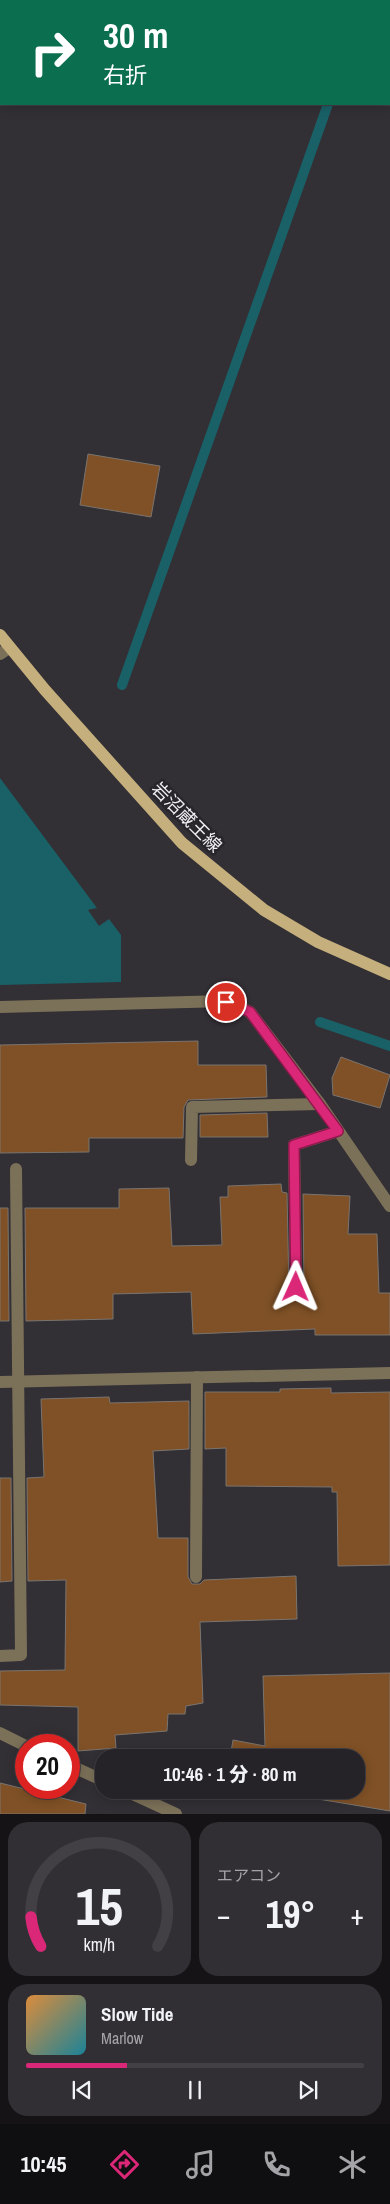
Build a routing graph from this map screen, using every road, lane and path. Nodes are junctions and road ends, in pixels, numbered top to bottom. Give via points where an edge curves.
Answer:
1 (0, 635) edge
2 (4, 651) edge
3 (390, 974) edge
4 (0, 1007) edge
5 (320, 1104) junction
6 (338, 1131) junction
7 (191, 1160) dead end
8 (16, 1169) dead end
9 (390, 1206) edge
10 (296, 1287) dead end
11 (390, 1373) edge
12 (197, 1377) junction
13 (0, 1382) edge
14 (17, 1382) junction
15 (196, 1577) dead end
16 (0, 1656) edge
17 (0, 1734) edge
18 (15, 1741) edge
19 (80, 1770) edge
20 (95, 1777) edge
21 (144, 1799) edge
22 (176, 1814) edge

1 - 2 main road, 岩沼蔵王線
2 - 3 main road, 岩沼蔵王線 via 182,843 264,910 318,942
4 - 5 street via 226,1002 250,1012
5 - 6 street
5 - 7 street via 192,1107
6 - 9 street
6 - 10 street via 294,1145
8 - 14 street
11 - 12 street
12 - 14 street
12 - 15 street
13 - 14 street
14 - 16 street via 21,1655
17 - 18 street
19 - 20 street
21 - 22 street

